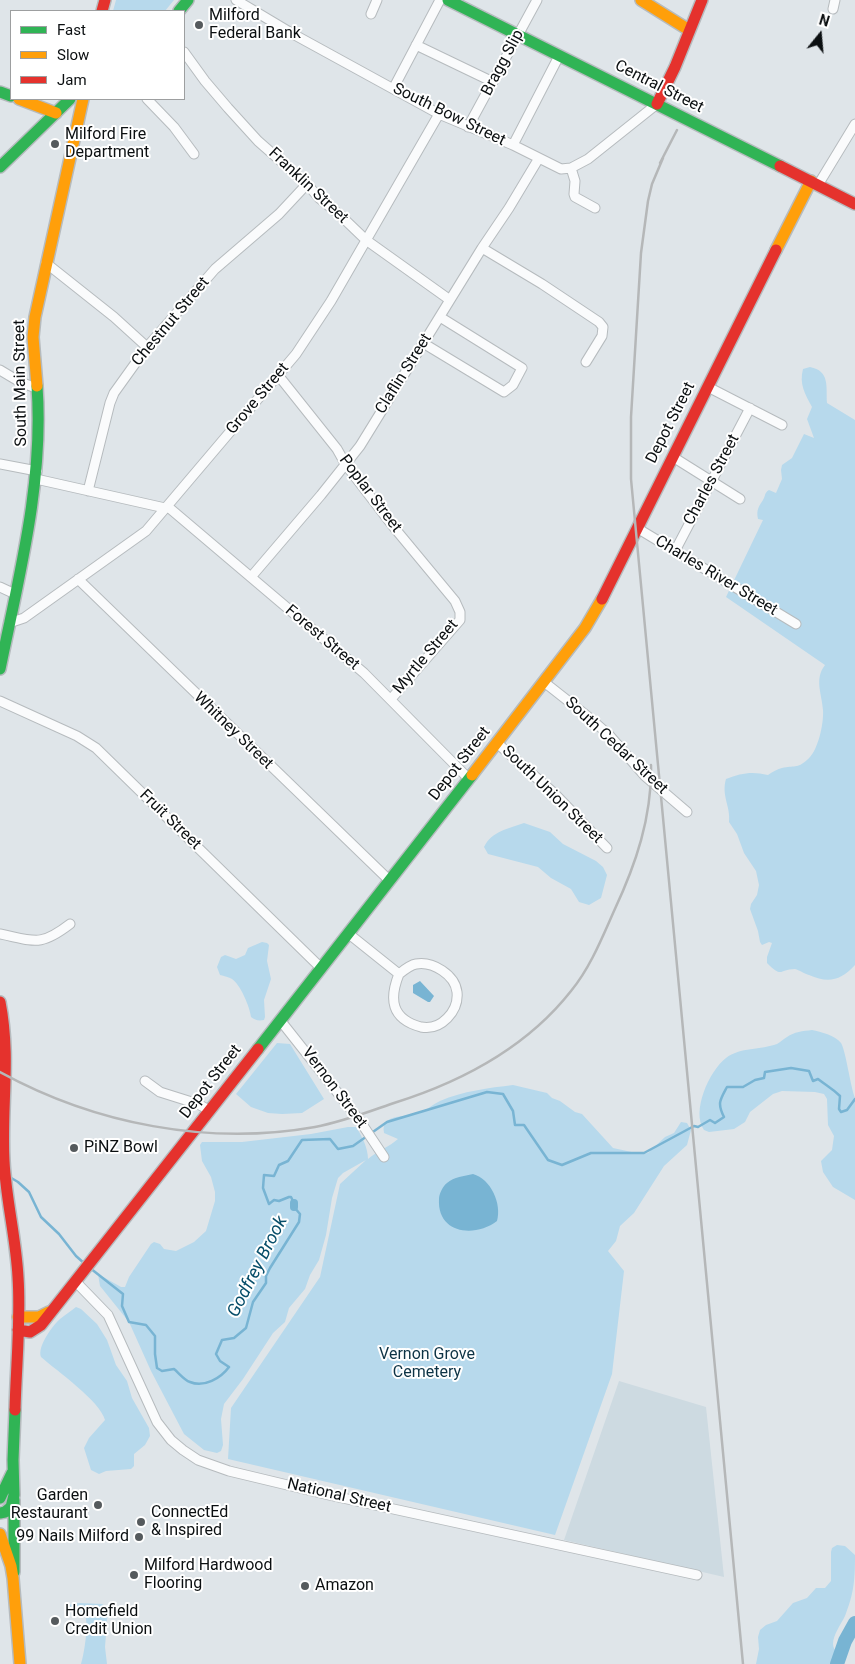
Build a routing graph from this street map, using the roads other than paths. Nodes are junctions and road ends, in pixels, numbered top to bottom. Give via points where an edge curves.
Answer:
1 (188, 0) edge
2 (236, 0) edge
3 (377, 0) edge
4 (440, 0) edge
5 (448, 0) edge
6 (537, 0) edge
7 (641, 0) edge
8 (702, 0) edge
9 (179, 10) edge
10 (371, 14) dead end
11 (689, 30) junction
12 (518, 35) junction
13 (416, 46) junction
14 (185, 53) edge
15 (559, 56) junction
16 (493, 82) junction
17 (393, 89) junction
18 (22, 100) edge
19 (69, 100) edge
20 (83, 100) edge
21 (148, 100) edge
22 (657, 104) junction
23 (56, 113) junction
24 (439, 114) junction
25 (855, 124) edge
26 (468, 126) junction
27 (513, 145) junction
28 (194, 154) dead end
29 (539, 158) junction
30 (0, 167) edge
31 (571, 168) junction
32 (814, 183) junction
33 (307, 184) junction
34 (855, 204) edge
35 (595, 208) dead end
36 (366, 240) junction
37 (482, 248) junction
38 (46, 263) junction
39 (450, 300) junction
40 (440, 317) junction
41 (423, 343) junction
42 (147, 347) junction
43 (586, 362) dead end
44 (0, 370) edge
45 (278, 375) junction
46 (708, 386) junction
47 (36, 388) junction
48 (750, 408) junction
49 (782, 425) dead end
50 (672, 457) junction
51 (0, 464) edge
52 (346, 465) junction
53 (36, 475) junction
54 (711, 481) junction
55 (88, 491) junction
56 (740, 499) dead end
57 (166, 507) junction
58 (637, 528) junction
59 (675, 551) junction
60 (251, 577) junction
61 (78, 579) junction
62 (0, 587) edge
63 (15, 594) junction
64 (460, 614) joint
65 (9, 623) junction
66 (796, 624) dead end
67 (0, 668) edge
68 (544, 682) junction
69 (391, 699) junction
70 (0, 701) edge
71 (497, 742) junction
72 (469, 779) junction
73 (688, 812) dead end
74 (607, 848) dead end
75 (390, 881) junction
76 (70, 924) dead end
77 (0, 934) edge
78 (349, 934) junction
79 (321, 968) junction
80 (399, 974) junction
81 (0, 1002) edge
82 (280, 1020) junction
83 (145, 1081) dead end
84 (209, 1110) junction
85 (2, 1127) edge
86 (384, 1157) dead end
87 (75, 1281) junction
88 (50, 1311) junction
89 (18, 1317) junction
90 (38, 1328) junction
91 (18, 1330) junction
92 (17, 1349) junction
93 (13, 1464) junction
94 (4, 1487) edge
95 (14, 1495) junction
96 (0, 1498) edge
97 (0, 1513) edge
98 (0, 1534) edge
99 (698, 1575) dead end
100 (13, 1578) junction
101 (20, 1664) edge

1 - 9 main road
2 - 17 street, South Bow Street
3 - 10 street
4 - 13 street
5 - 12 main road, Central Street
6 - 12 street, Bragg Slip
7 - 11 main road
8 - 11 main road
11 - 22 main road
12 - 15 main road, Central Street
12 - 16 street, Bragg Slip
13 - 16 street
13 - 17 street
14 - 33 street, Franklin Street via 258,141
15 - 22 main road, Central Street
15 - 27 street
16 - 26 street, Bragg Slip
17 - 24 street, South Bow Street
18 - 23 main road
19 - 23 main road
20 - 38 main road, South Main Street
21 - 28 street
22 - 31 street via 588,159
22 - 32 main road, Central Street
23 - 30 main road
24 - 26 street, South Bow Street
24 - 36 street, Grove Street
25 - 32 street
26 - 27 street, South Bow Street
27 - 29 street, South Bow Street
29 - 31 street, South Bow Street via 561,169
29 - 37 street, Claflin Street
31 - 35 street via 575,197
32 - 34 main road, Central Street
32 - 46 main road, Depot Street
33 - 36 street, Franklin Street
33 - 42 street, Chestnut Street via 279,214 215,269
36 - 39 street, Franklin Street
36 - 45 street, Grove Street via 316,326
37 - 39 street, Claflin Street
37 - 43 street via 599,322 603,327 602,336
38 - 42 street
38 - 47 main road, South Main Street via 33,337
39 - 40 street, Claflin Street
40 - 41 street, Claflin Street
40 - 41 street via 522,368 513,385 504,392
41 - 52 street, Claflin Street
42 - 55 street, Chestnut Street via 114,393
44 - 47 street
45 - 52 street, Poplar Street
45 - 57 street, Grove Street
46 - 48 street
46 - 50 main road, Depot Street
47 - 53 main road, South Main Street
48 - 49 street
48 - 54 street, Charles Street
50 - 54 street
50 - 58 main road, Depot Street
51 - 53 street, Forest Street
52 - 60 street, Claflin Street
52 - 64 street, Poplar Street via 455,601
53 - 55 street, Forest Street
53 - 63 main road, South Main Street
54 - 56 street
54 - 59 street, Charles Street
55 - 57 street, Forest Street
57 - 60 street, Forest Street
57 - 61 street, Grove Street via 143,533
58 - 59 street, Charles River Street
58 - 68 main road, Depot Street via 591,618
59 - 66 street, Charles River Street
60 - 69 street, Forest Street
61 - 65 street, Grove Street via 21,619
61 - 75 street, Whitney Street
62 - 63 street
63 - 65 main road, South Main Street
64 - 69 street, Myrtle Street via 460,620
65 - 67 main road, South Main Street
68 - 71 main road, Depot Street
68 - 73 street, South Cedar Street via 591,719 648,779
69 - 72 street, Forest Street
70 - 79 street, Fruit Street via 96,748
71 - 72 main road, Depot Street
71 - 74 street, South Union Street via 556,795
72 - 75 main road, Depot Street
75 - 78 main road, Depot Street
76 - 77 street via 43,941
78 - 79 main road, Depot Street
78 - 80 street
79 - 82 main road, Depot Street
80 - 80 street via 394,986 394,1004 403,1020 425,1028 439,1025 449,1018 457,992 446,973 422,964 412,965
81 - 85 main road via 6,1042
82 - 84 main road, Depot Street
82 - 86 street, Vernon Street via 313,1059
83 - 84 street via 160,1092
84 - 87 main road, Depot Street
85 - 89 main road via 18,1271
87 - 88 main road, Depot Street
87 - 99 street, National Street via 108,1315 157,1422 171,1440 198,1460 229,1471 329,1495
88 - 89 main road via 39,1317
88 - 90 main road, Depot Street
89 - 91 main road
90 - 91 main road via 30,1332
90 - 92 main road, Depot Street
91 - 92 main road
92 - 93 main road
93 - 94 main road
93 - 95 main road
94 - 96 main road
95 - 97 main road via 11,1507
95 - 100 main road
98 - 100 main road
100 - 101 main road

